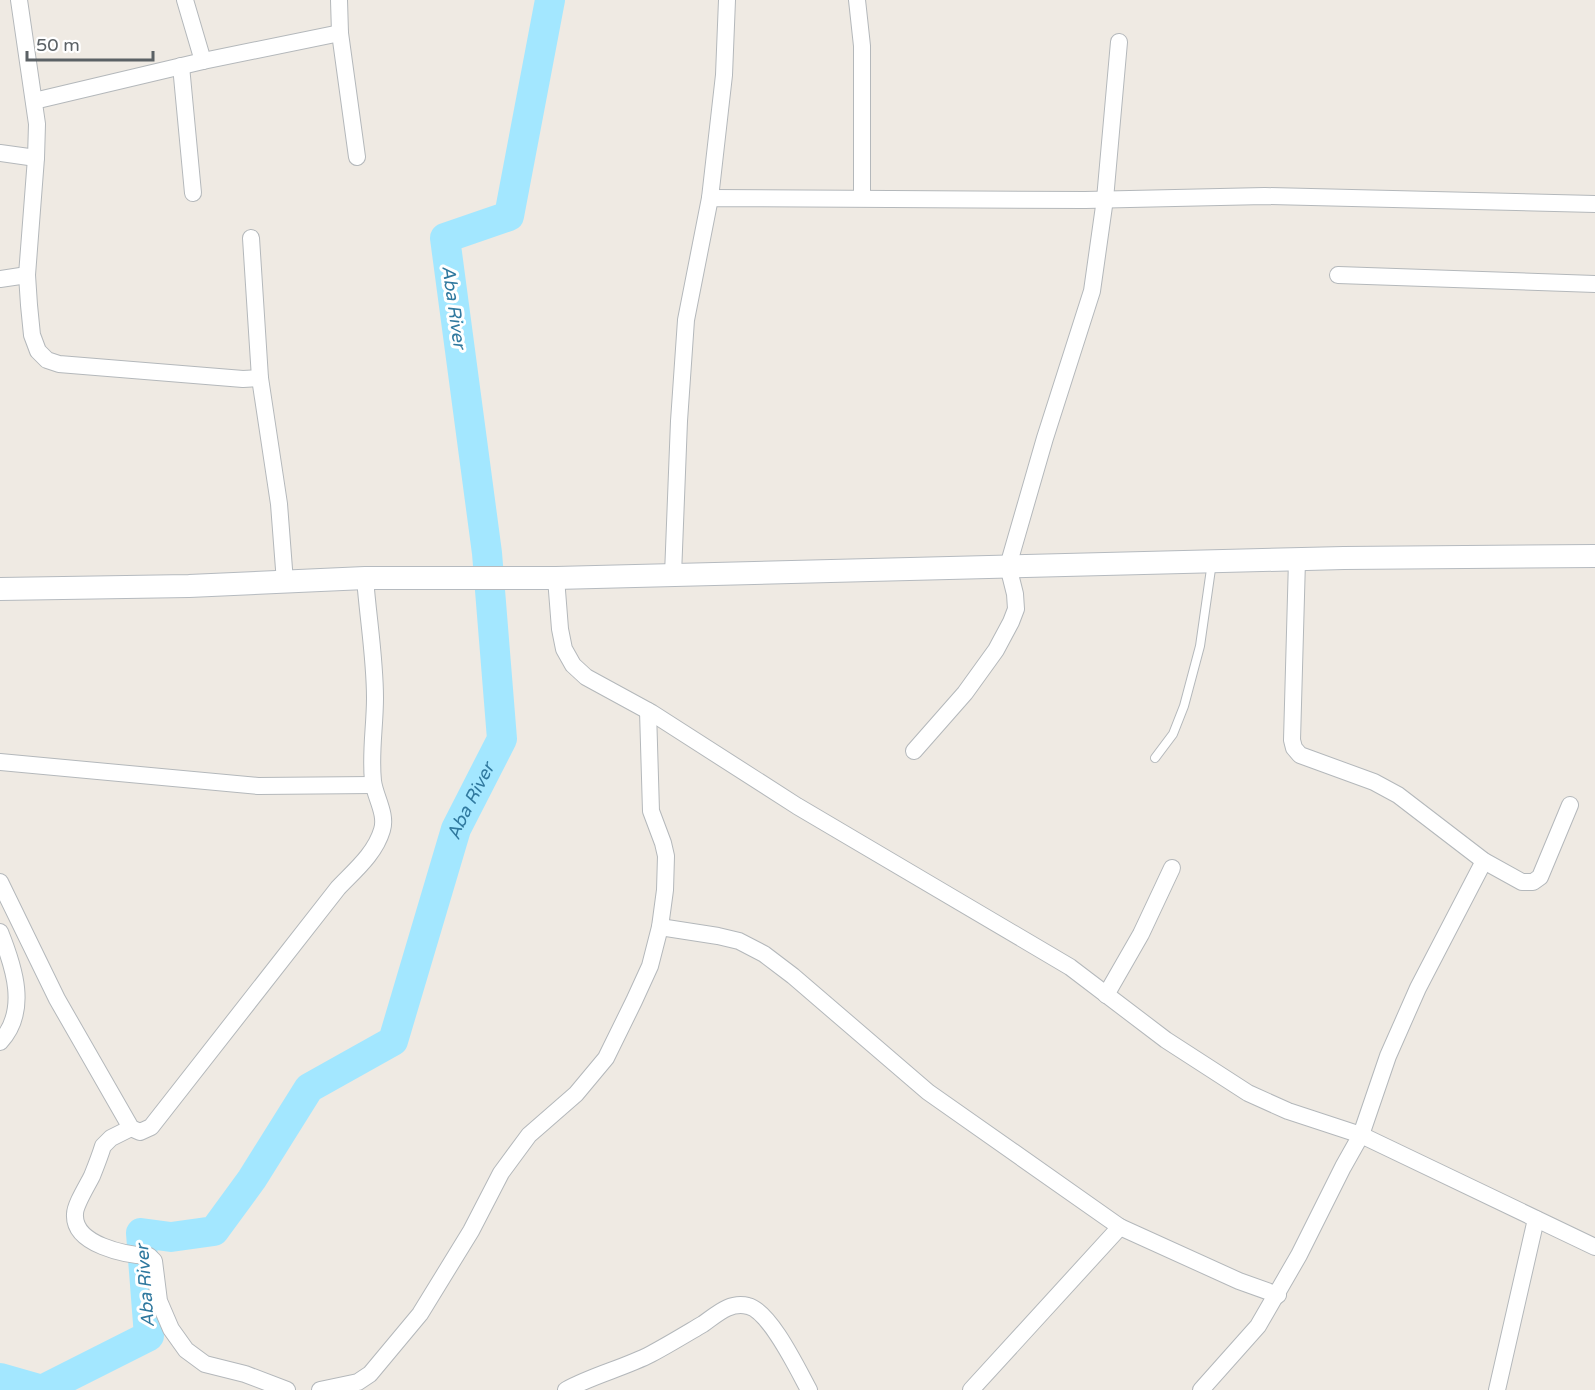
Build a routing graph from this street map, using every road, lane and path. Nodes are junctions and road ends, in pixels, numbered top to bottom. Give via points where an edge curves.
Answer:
1 (19, 0) edge
2 (185, 0) edge
3 (339, 0) edge
4 (727, 0) edge
5 (857, 0) edge
6 (340, 33) junction
7 (1119, 42) dead end
8 (203, 61) junction
9 (181, 66) junction
10 (34, 101) junction
11 (0, 153) edge
12 (357, 157) dead end
13 (36, 158) junction
14 (193, 194) dead end
15 (710, 198) junction
16 (862, 198) junction
17 (1105, 199) junction
18 (1595, 204) edge
19 (251, 238) dead end
20 (27, 275) junction
21 (1338, 275) dead end
22 (0, 279) edge
23 (1595, 284) edge
24 (260, 378) junction
25 (1595, 556) edge
26 (1297, 560) junction
27 (1212, 562) junction
28 (1008, 566) junction
29 (673, 575) junction
30 (365, 578) junction
31 (556, 578) junction
32 (285, 582) junction
33 (0, 589) edge
34 (648, 711) junction
35 (914, 751) dead end
36 (1155, 758) dead end
37 (0, 762) edge
38 (373, 784) junction
39 (1570, 805) dead end
40 (1484, 861) junction
41 (1172, 868) dead end
42 (0, 882) edge
43 (660, 927) junction
44 (0, 932) edge
45 (1106, 995) junction
46 (0, 1042) edge
47 (130, 1128) junction
48 (1361, 1135) junction
49 (1536, 1219) junction
50 (1120, 1227) junction
51 (1595, 1247) edge
52 (1278, 1295) junction
53 (287, 1390) edge
54 (320, 1390) edge
55 (566, 1390) edge
56 (809, 1390) edge
57 (971, 1390) edge
58 (1201, 1390) edge
59 (1497, 1390) edge

1 - 10 street
2 - 8 street
3 - 6 street
4 - 15 street via 724,75
5 - 16 street via 862,46
6 - 8 street
6 - 12 street
7 - 17 street
8 - 9 street
9 - 10 street
9 - 14 street
10 - 13 street
11 - 13 street
13 - 20 street
15 - 16 street
15 - 29 street via 686,320
16 - 17 street
17 - 18 street via 1265,196
17 - 28 street via 1092,291
19 - 24 street
20 - 22 street
20 - 24 street via 32,335 38,351 47,360
21 - 23 street
24 - 32 street via 279,504
25 - 26 street
26 - 27 street
26 - 40 street via 1294,748 1398,795
27 - 28 street
27 - 36 lane via 1200,646 1184,706 1173,734
28 - 29 street
28 - 35 street via 1016,609 1011,622 965,693
29 - 31 street
30 - 31 street
30 - 32 street
30 - 38 street via 375,696
31 - 34 street via 562,639 573,665 586,677
32 - 33 street
34 - 43 street via 651,811 666,856
34 - 45 street via 797,806 1070,967
37 - 38 street via 258,786
38 - 47 street via 384,827 368,856 338,888 151,1126 140,1132
39 - 40 street via 1540,877 1533,882 1522,882
40 - 48 street via 1418,988 1388,1056
41 - 45 street
42 - 47 street via 57,999
43 - 50 street via 739,941 764,954 928,1092
43 - 54 street via 645,977 606,1058 576,1094 517,1148 420,1314 370,1374 358,1382
44 - 46 street via 17,996 10,1029
45 - 48 street via 1248,1093
47 - 53 street via 103,1146 74,1214 82,1235 94,1244 148,1256 154,1261 159,1301 171,1329 186,1350 205,1364
48 - 49 street
48 - 52 street
49 - 51 street
49 - 59 street
50 - 52 street
50 - 57 street
52 - 58 street via 1258,1326
55 - 56 street via 650,1354 724,1308 748,1306 775,1330

